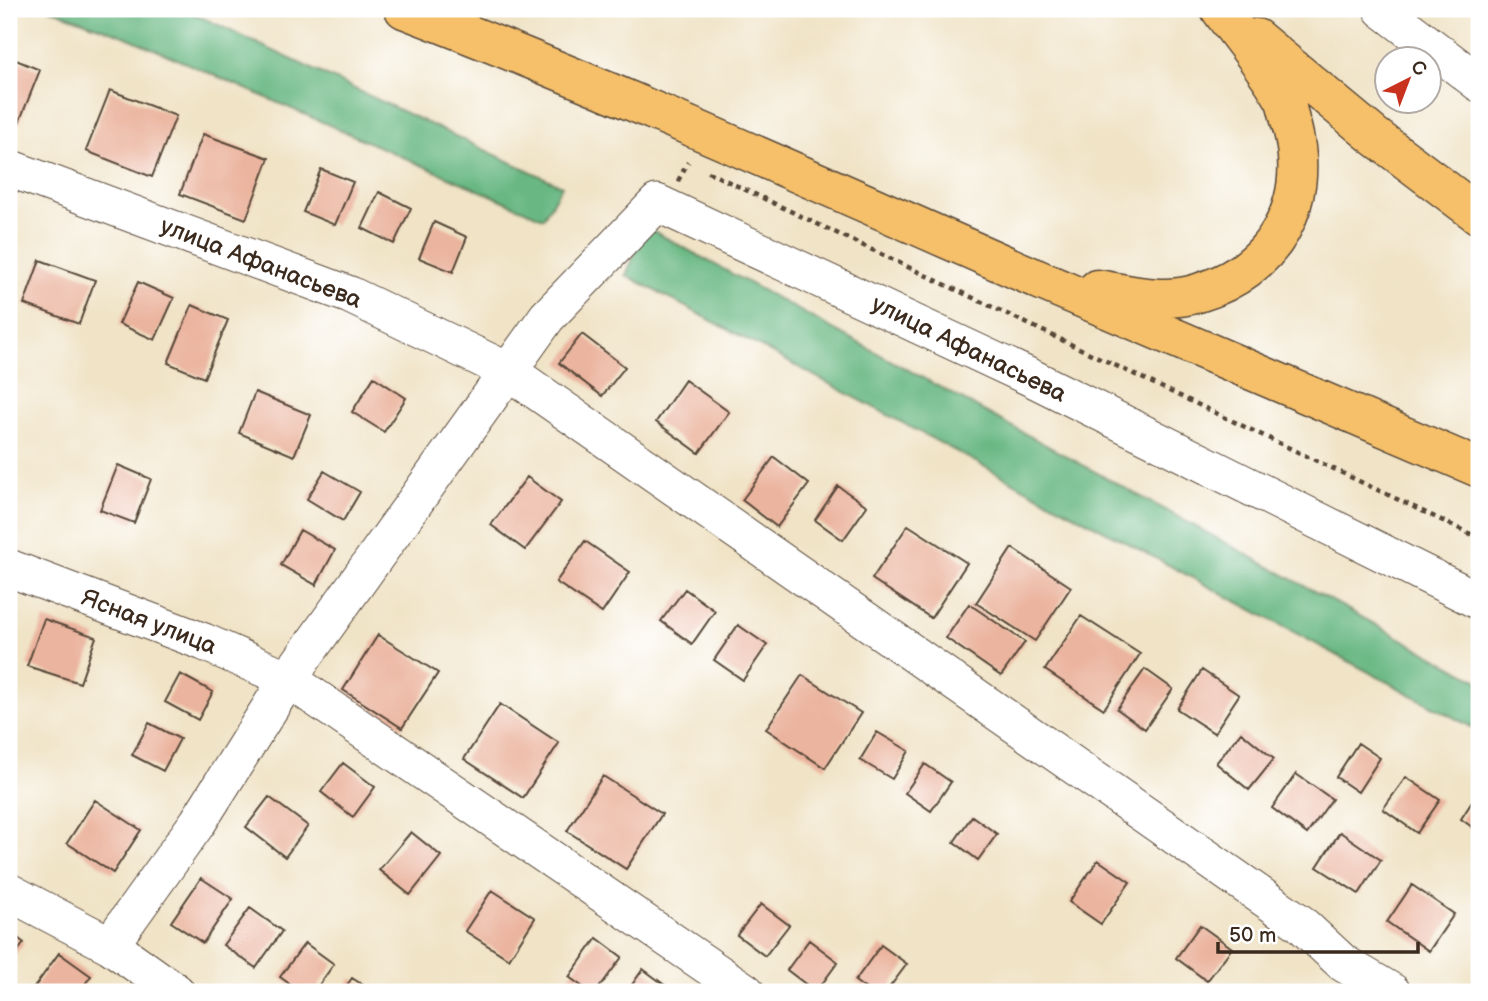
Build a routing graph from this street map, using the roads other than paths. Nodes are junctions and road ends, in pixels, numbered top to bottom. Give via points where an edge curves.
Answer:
1 (404, 9) edge
2 (1220, 9) edge
3 (1382, 9) edge
4 (1479, 83) edge
5 (9, 168) edge
6 (1479, 215) edge
7 (1043, 281) junction
8 (508, 371) junction
9 (1479, 468) edge
10 (9, 568) edge
11 (1479, 601) edge
12 (288, 679) junction
13 (9, 892) edge
14 (110, 945) junction
15 (176, 992) edge
16 (746, 992) edge
17 (1392, 992) edge

1 - 7 main road via 746,149
2 - 6 main road
2 - 7 main road via 1285,102 1299,155 1293,206 1276,241 1242,273 1197,293 1161,299
3 - 4 street
5 - 8 street, улица Афанасьева via 350,295
7 - 9 main road
8 - 11 street, улица Афанасьева via 547,317 657,203 1034,379
8 - 12 street
8 - 17 street, улица Афанасьева via 1289,915 1343,963
10 - 12 street, Ясная улица
12 - 14 street via 198,822
12 - 16 street, Ясная улица
13 - 14 street
14 - 15 street

